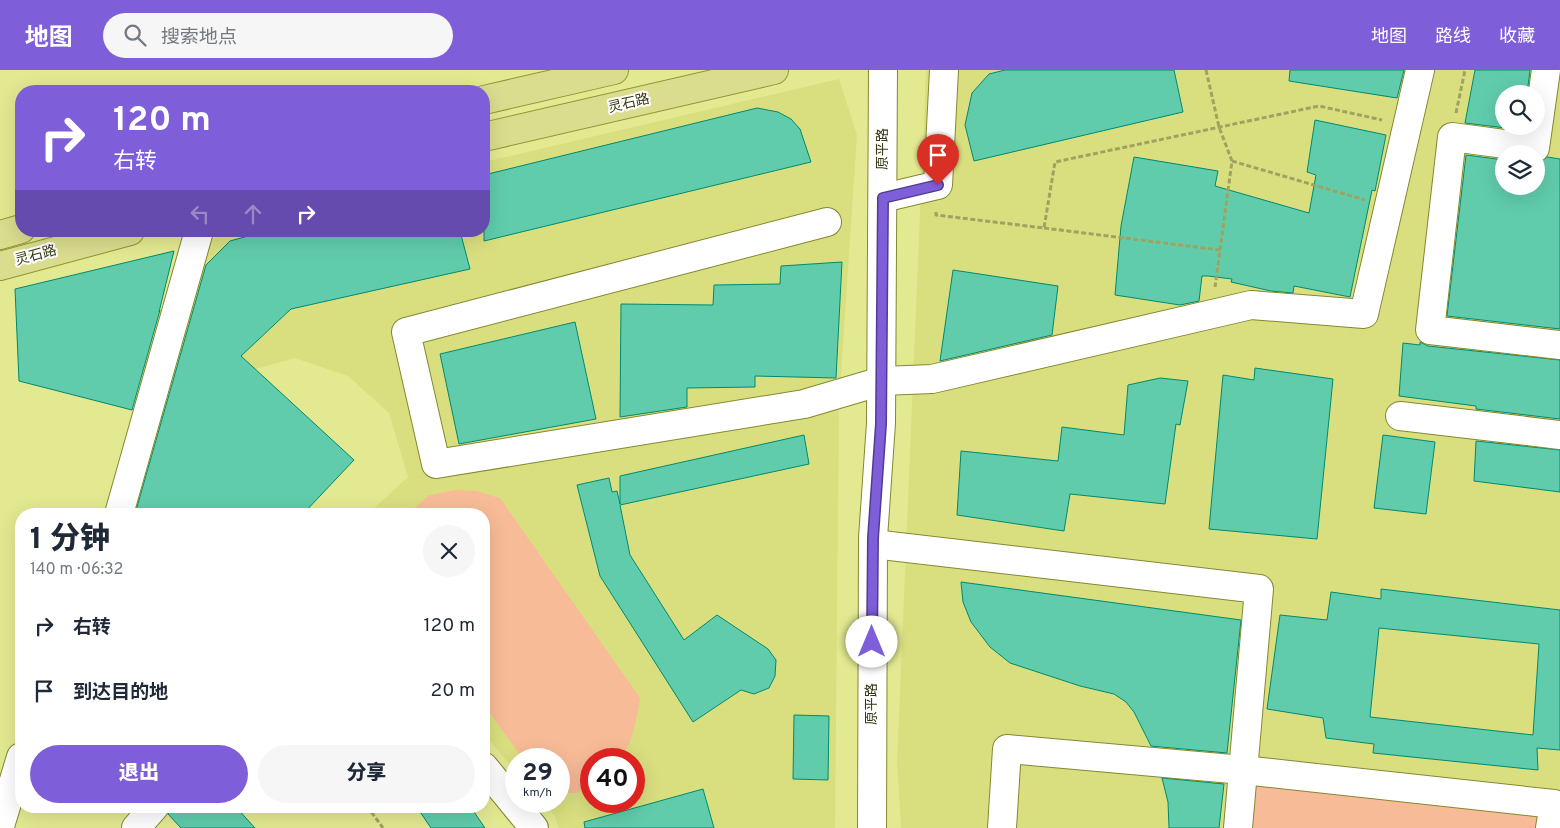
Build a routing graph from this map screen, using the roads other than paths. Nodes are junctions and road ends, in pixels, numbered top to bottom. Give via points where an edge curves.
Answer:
1 (614, 70) edge
2 (774, 70) edge
3 (883, 70) edge
4 (944, 70) edge
5 (1420, 70) edge
6 (1546, 70) edge
7 (490, 99) edge
8 (1551, 104) edge
9 (490, 137) edge
10 (883, 198) junction
11 (828, 222) dead end
12 (15, 231) edge
13 (0, 235) edge
14 (108, 237) edge
15 (197, 237) edge
16 (0, 266) edge
17 (1560, 345) edge
18 (882, 381) junction
19 (1400, 416) dead end
20 (1560, 435) edge
21 (120, 508) edge
22 (873, 544) junction
23 (1243, 770) junction
24 (490, 774) edge
25 (15, 777) edge
26 (150, 813) edge
27 (0, 826) edge
28 (136, 828) edge
29 (534, 828) edge
30 (872, 828) edge
31 (1002, 828) edge
32 (1238, 828) edge
33 (1550, 828) edge

1 - 7 main road
2 - 9 main road, 灵石路
3 - 10 street, 原平路
4 - 10 street via 938,185
5 - 18 street via 1364,314 1251,305 932,379
6 - 8 street
8 - 17 street via 1535,148 1452,137 1430,330
10 - 18 street, 原平路
11 - 18 street via 406,332 436,464 804,404
12 - 13 main road
14 - 16 main road, 灵石路
15 - 21 street
18 - 22 street, 原平路
19 - 20 street
22 - 23 street via 1259,589
22 - 30 street, 原平路
23 - 31 street via 1007,749
23 - 32 street
23 - 33 street via 1554,804
24 - 29 street
25 - 27 street
26 - 28 street

